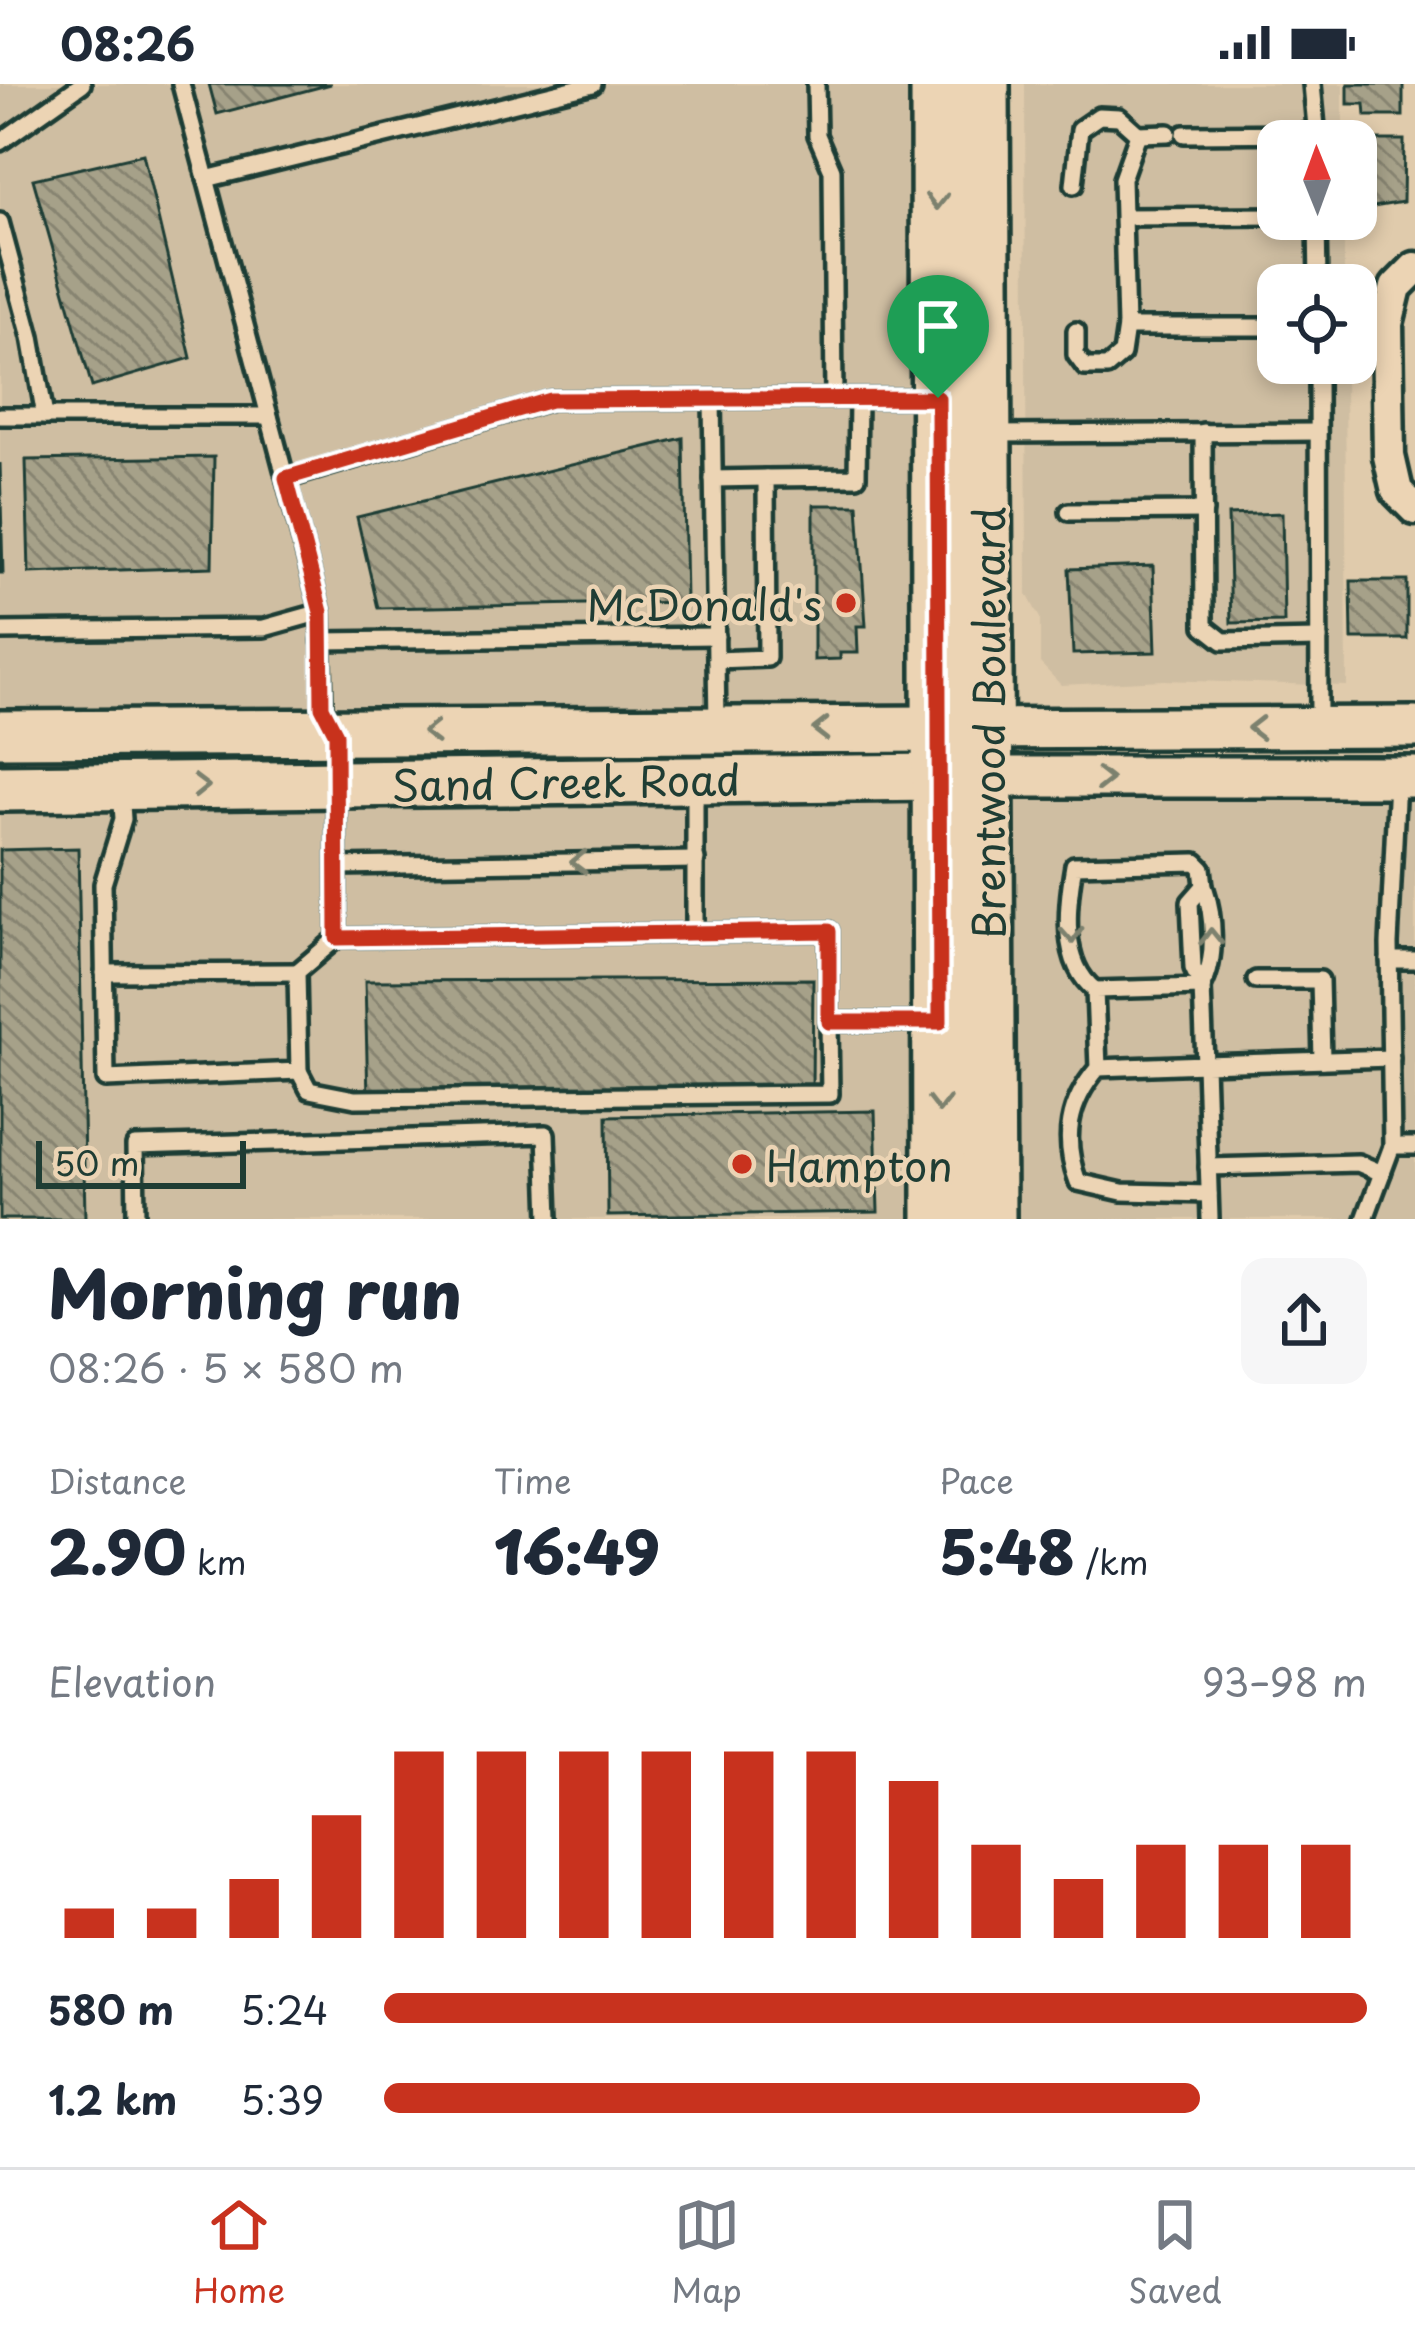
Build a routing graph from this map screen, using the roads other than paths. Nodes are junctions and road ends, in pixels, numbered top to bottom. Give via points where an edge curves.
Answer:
1 (82, 84) edge
2 (181, 84) edge
3 (593, 84) edge
4 (816, 84) edge
5 (937, 84) edge
6 (959, 84) edge
7 (983, 84) edge
8 (1312, 84) edge
9 (1315, 120) edge
10 (1138, 134) junction
11 (1257, 136) edge
12 (0, 142) edge
13 (984, 147) junction
14 (206, 179) junction
15 (1074, 185) dead end
16 (1257, 216) edge
17 (1124, 217) junction
18 (0, 223) edge
19 (1413, 269) edge
20 (1126, 327) junction
21 (1257, 327) edge
22 (1076, 331) dead end
23 (1318, 384) edge
24 (834, 398) junction
25 (858, 398) junction
26 (938, 398) junction
27 (712, 399) junction
28 (0, 416) edge
29 (44, 416) junction
30 (269, 416) junction
31 (1203, 432) junction
32 (1318, 432) junction
33 (986, 434) junction
34 (286, 478) junction
35 (766, 478) junction
36 (713, 479) junction
37 (1414, 508) edge
38 (1204, 511) junction
39 (1069, 512) dead end
40 (321, 612) junction
41 (0, 631) edge
42 (716, 636) junction
43 (1319, 639) junction
44 (321, 641) junction
45 (716, 660) junction
46 (1415, 727) edge
47 (717, 728) junction
48 (1319, 728) junction
49 (0, 734) edge
50 (336, 734) junction
51 (962, 754) junction
52 (1406, 777) edge
53 (695, 778) junction
54 (338, 785) junction
55 (121, 787) junction
56 (0, 788) edge
57 (696, 860) junction
58 (338, 866) junction
59 (695, 932) junction
60 (337, 938) junction
61 (1389, 959) junction
62 (1415, 960) edge
63 (297, 972) junction
64 (104, 973) junction
65 (1256, 980) dead end
66 (1202, 987) junction
67 (1095, 990) junction
68 (829, 1022) junction
69 (940, 1022) junction
70 (1390, 1058) junction
71 (1322, 1060) junction
72 (1205, 1064) junction
73 (1098, 1068) junction
74 (299, 1071) junction
75 (1392, 1146) junction
76 (1415, 1146) edge
77 (1208, 1167) junction
78 (1382, 1173) junction
79 (1209, 1194) junction
80 (136, 1219) edge
81 (549, 1219) edge
82 (939, 1219) edge
83 (989, 1219) edge
84 (1210, 1219) edge
85 (1365, 1219) edge

1 - 12 lane
2 - 14 lane
3 - 14 lane
4 - 24 lane via 818,135 832,170
5 -> 26 main road, Brentwood Boulevard
6 - 13 main road via 959,116
7 - 13 main road, Brentwood Boulevard
8 - 9 lane
10 - 11 lane
10 - 15 lane via 1119,116 1099,116 1080,129
10 - 17 lane via 1121,179
13 - 33 main road, Brentwood Boulevard
14 - 30 lane
16 - 17 lane
17 - 20 lane
18 - 29 lane
19 - 37 street via 1396,287 1387,324 1389,457 1396,491
20 - 21 lane
20 - 22 lane via 1122,354 1107,367 1085,367
23 - 32 lane
24 - 25 lane
24 - 27 lane
25 - 26 lane
25 - 35 lane via 857,476
26 - 51 main road, Brentwood Boulevard
27 - 34 lane via 550,400
27 - 36 lane
28 - 29 lane
29 - 30 lane
30 - 34 lane
31 - 32 lane
31 - 33 lane
31 - 38 lane
32 - 43 lane
33 - 51 main road, Brentwood Boulevard
34 - 40 lane
35 - 36 lane
35 - 45 lane via 767,658
36 - 42 lane
38 - 39 lane
38 - 43 lane via 1204,626 1211,637
40 - 41 lane via 263,628
40 - 44 lane
42 - 44 lane
42 - 45 lane
43 - 48 lane
44 - 50 lane via 322,707
45 - 47 lane
46 - 48 street
47 -> 50 main road, Sand Creek Road
51 -> 47 main road, Sand Creek Road
48 -> 51 street
49 - 50 main road, Sand Creek Road
50 - 54 lane
51 -> 52 street
51 - 53 main road, Sand Creek Road
51 - 69 main road, Brentwood Boulevard
51 - 83 main road, Brentwood Boulevard
52 - 61 lane
53 - 54 main road, Sand Creek Road
53 - 57 lane
55 -> 54 main road, Sand Creek Road
54 - 58 lane
55 - 56 main road, Sand Creek Road
55 - 64 lane via 123,819 103,884
57 -> 58 lane
57 - 59 lane
58 - 60 lane
59 - 60 lane
59 - 68 lane via 829,931
60 - 63 lane
61 - 62 lane
61 - 70 lane
63 - 64 lane
63 - 74 lane
64 - 74 lane via 106,1078
65 - 71 lane via 1321,980
66 - 67 lane
66 -> 67 lane via 1211,970 1210,903 1196,862 1074,865 1069,946
66 - 72 lane
67 - 73 lane
68 - 69 lane
68 - 74 lane via 830,1094 355,1100 309,1090
69 -> 82 main road, Brentwood Boulevard
70 - 71 lane
70 - 75 lane
71 - 72 lane
72 - 73 lane
72 - 77 lane
73 - 79 lane via 1069,1122 1078,1182
75 - 76 lane
75 - 78 lane
77 - 78 lane via 1358,1163
77 - 79 lane
78 - 85 lane
79 - 84 lane
80 - 81 lane via 135,1146 546,1134

